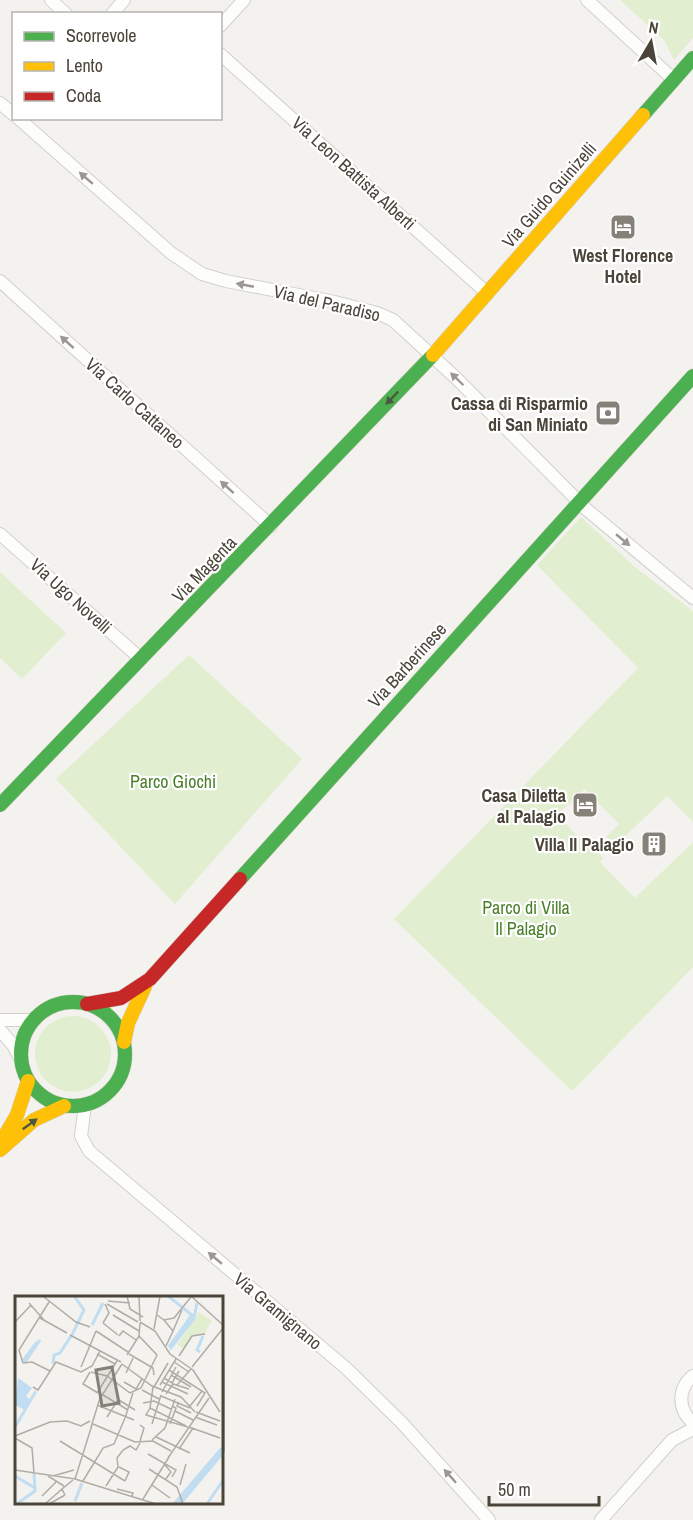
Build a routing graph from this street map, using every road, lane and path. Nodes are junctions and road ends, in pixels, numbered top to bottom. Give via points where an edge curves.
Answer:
1 (51, 0) edge
2 (123, 0) edge
3 (244, 0) edge
4 (586, 0) edge
5 (64, 12) edge
6 (114, 12) edge
7 (222, 24) edge
8 (222, 56) edge
9 (693, 58) edge
10 (673, 79) junction
11 (0, 103) edge
12 (12, 113) edge
13 (20, 120) edge
14 (0, 281) edge
15 (487, 293) junction
16 (432, 356) junction
17 (693, 376) edge
18 (578, 502) junction
19 (271, 526) junction
20 (0, 534) edge
21 (693, 598) edge
22 (141, 659) junction
23 (0, 805) edge
24 (150, 979) junction
25 (87, 1004) junction
26 (0, 1020) edge
27 (33, 1020) junction
28 (0, 1030) edge
29 (124, 1042) junction
30 (21, 1060) junction
31 (28, 1081) junction
32 (85, 1105) junction
33 (64, 1106) junction
34 (0, 1148) edge
35 (693, 1376) edge
36 (681, 1405) junction
37 (693, 1423) edge
38 (693, 1429) edge
39 (672, 1440) junction
40 (489, 1520) edge
41 (601, 1520) edge

1 - 5 street
2 - 6 street
3 - 7 street
4 - 10 street
8 - 15 street, Via Leon Battista Alberti
9 - 10 main road, Via Guido Guinizelli
10 - 15 main road, Via Guido Guinizelli
11 - 12 street
16 -> 13 street, Via del Paradiso via 393,320 377,313 202,274 171,253
19 -> 14 street, Via Carlo Cattaneo
15 - 16 main road, Via Guido Guinizelli
18 -> 16 street, Via del Paradiso
16 -> 19 main road, Via Magenta
17 - 18 main road, Via Barberinese
18 -> 21 street, Via del Paradiso
18 - 24 main road, Via Barberinese
19 - 22 main road, Via Magenta
20 - 22 street, Via Ugo Novelli
22 - 23 main road, Via Magenta
24 - 25 main road, Via Barberinese via 121,999
24 - 29 main road, Via Barberinese via 134,1009
25 - 27 main road, Via Barberinese via 62,1003
25 - 29 main road via 113,1021
26 - 27 street
27 - 30 main road via 23,1039
28 - 30 street
29 - 32 main road, Via Barberinese via 124,1062 117,1082 104,1096
30 - 31 main road
31 - 33 main road via 46,1099
31 - 34 main road, Via Barberinese
32 - 33 main road, Via Barberinese
40 -> 32 street, Via Gramignano via 402,1423 346,1368 89,1151 81,1136
34 -> 33 main road, Via Barberinese via 34,1120
35 - 36 street via 682,1391
36 - 37 street
36 - 39 street
38 - 39 street
39 - 41 street

